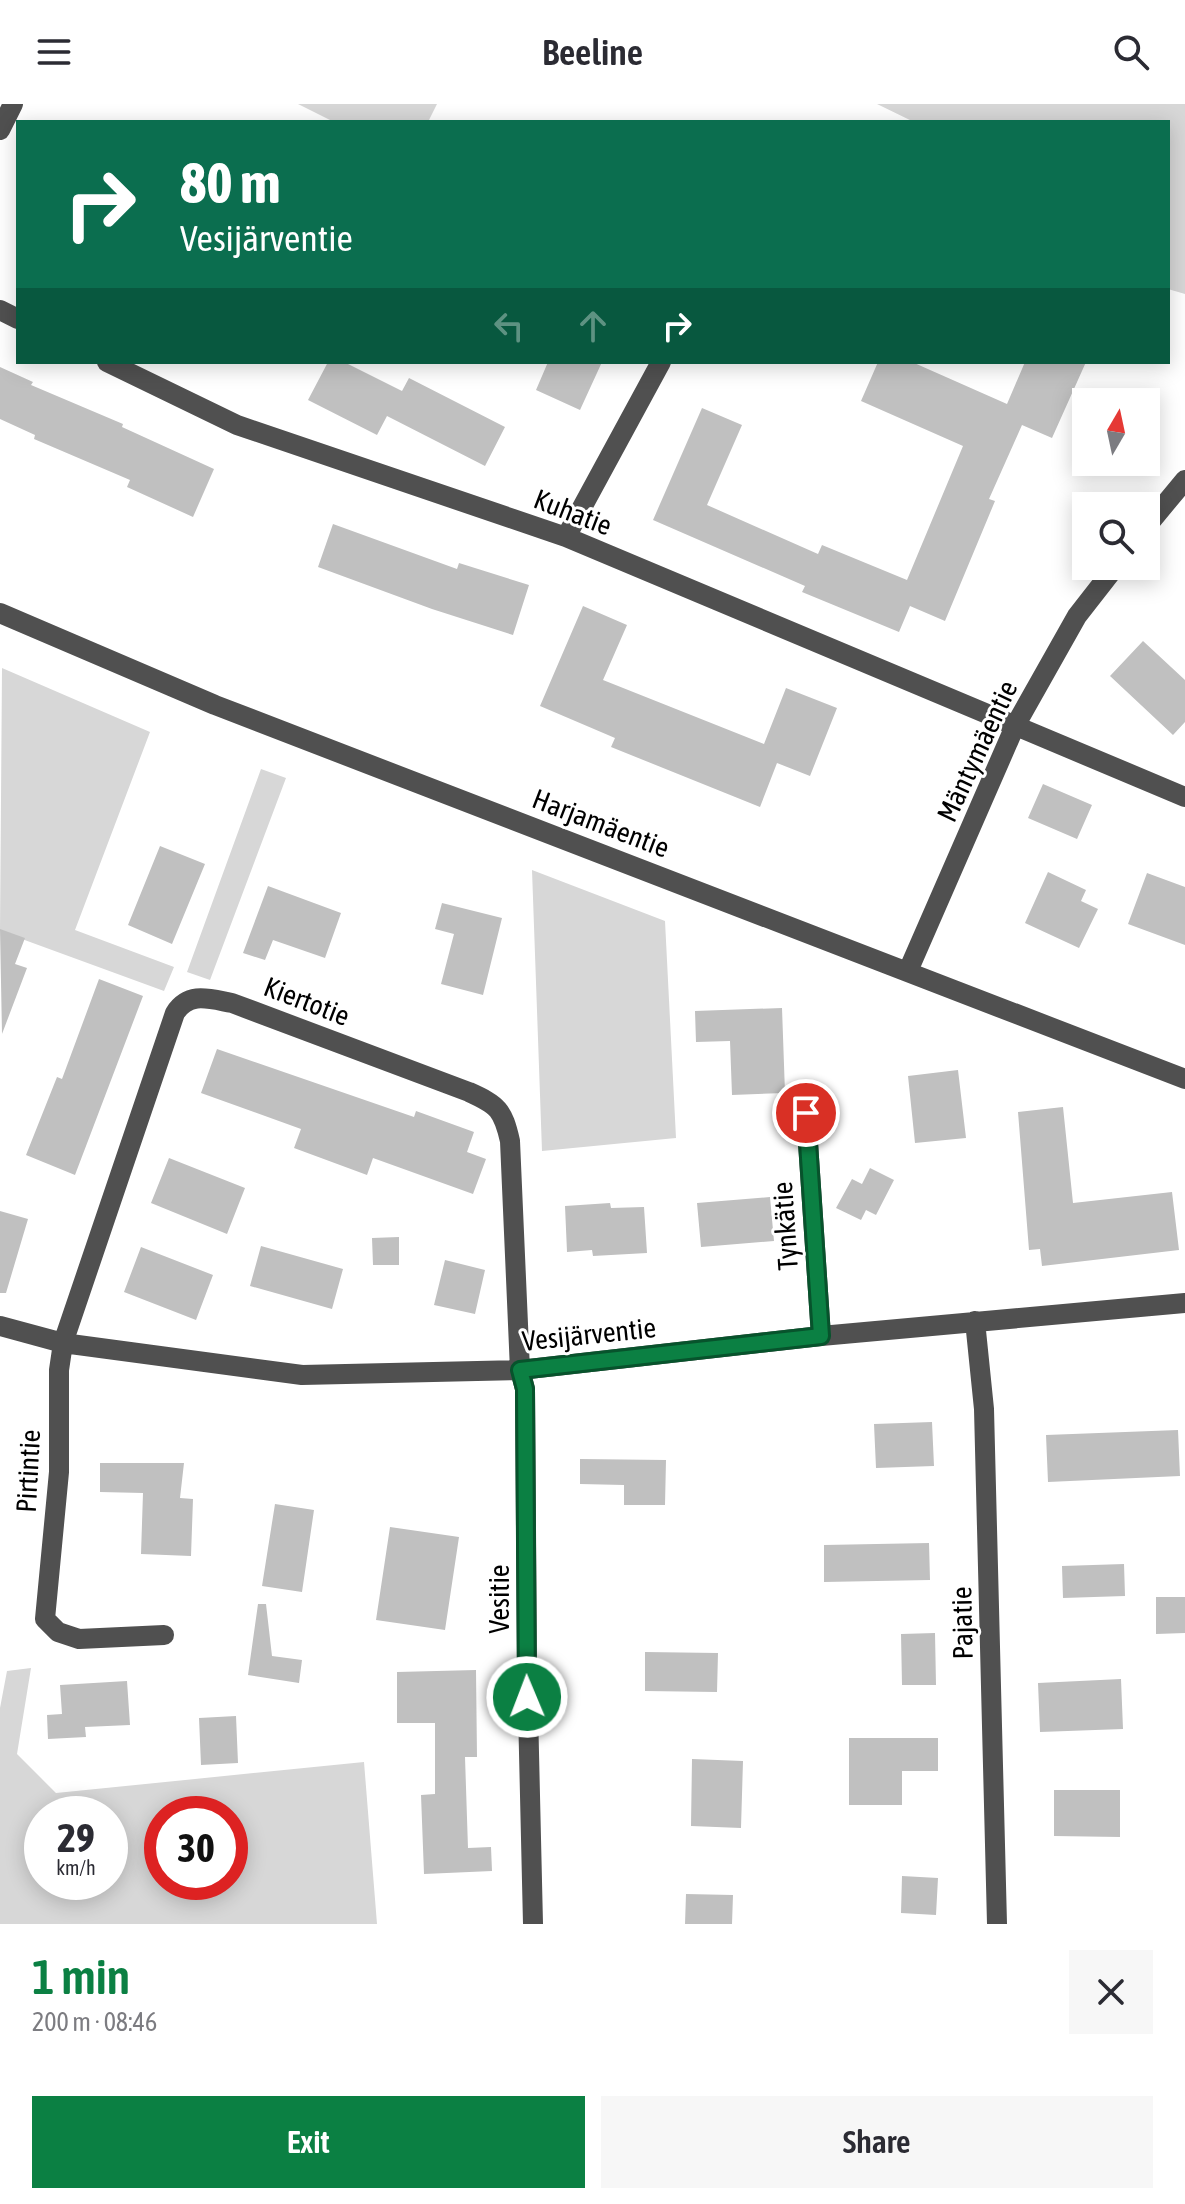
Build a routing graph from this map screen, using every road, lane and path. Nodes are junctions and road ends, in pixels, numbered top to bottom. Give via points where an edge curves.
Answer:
1 (13, 104) edge
2 (0, 130) edge
3 (111, 364) edge
4 (660, 364) edge
5 (1185, 480) edge
6 (1160, 510) edge
7 (566, 537) junction
8 (1105, 580) edge
9 (0, 613) edge
10 (1015, 726) junction
11 (1185, 797) edge
12 (908, 971) junction
13 (1185, 1079) edge
14 (806, 1113) dead end
15 (1185, 1303) edge
16 (975, 1321) junction
17 (0, 1326) edge
18 (821, 1336) junction
19 (63, 1343) junction
20 (520, 1370) junction
21 (164, 1635) dead end
22 (533, 1924) edge
23 (997, 1924) edge

1 - 2 street
3 - 7 street, Kuhatie via 237,425
4 - 7 street
5 - 6 street
7 - 10 street, Kuhatie
8 - 10 street, Mäntymäentie via 1077,616
9 - 12 street, Harjamäentie via 215,705
10 - 11 street, Kuhatie
10 - 12 street, Mäntymäentie
12 - 13 street, Harjamäentie
14 - 18 street, Tynkätie
15 - 16 street, Vesijärventie
16 - 18 street, Vesijärventie
16 - 23 street, Pajatie via 984,1409
17 - 19 street, Vesijärventie
18 - 20 street, Vesijärventie
19 - 20 street, Vesijärventie via 302,1375
19 - 20 street, Kiertotie via 175,1013 181,1003 198,996 232,1003 469,1092 504,1115 510,1141
19 - 21 street, Pirtintie via 59,1472 45,1619 58,1632 79,1639
20 - 22 street, Vesitie via 525,1389

